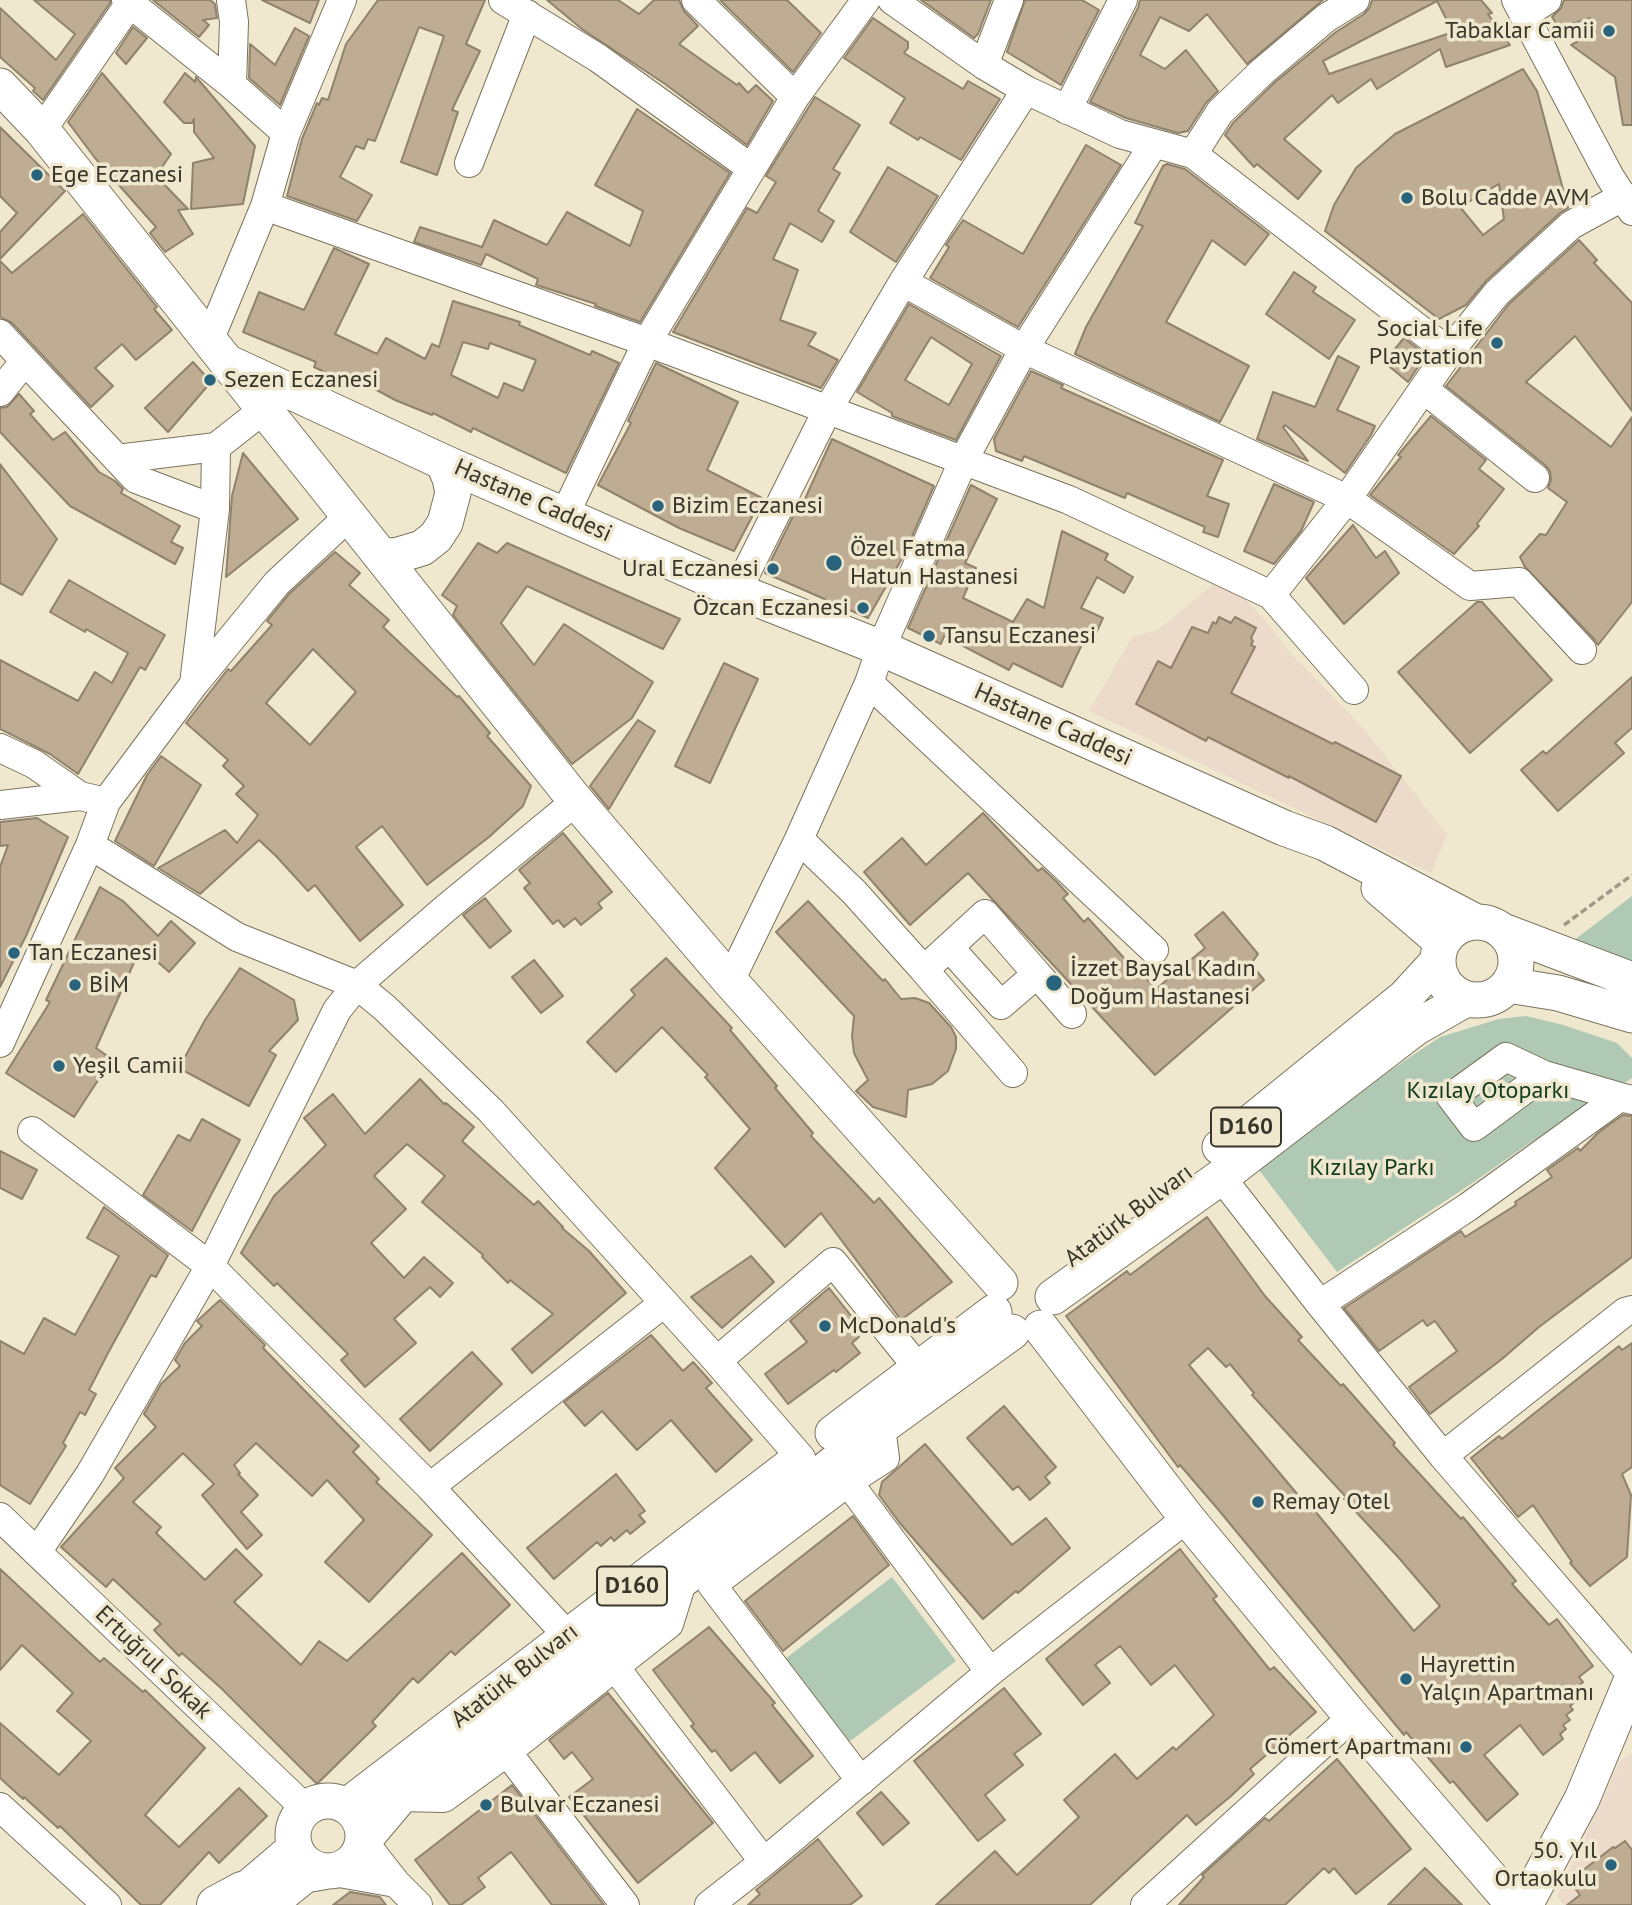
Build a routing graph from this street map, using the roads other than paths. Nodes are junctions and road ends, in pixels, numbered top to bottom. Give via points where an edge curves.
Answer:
1 (231, 0) edge
2 (342, 0) edge
3 (696, 0) edge
4 (866, 0) edge
5 (892, 0) edge
6 (1009, 0) edge
7 (1123, 0) edge
8 (1355, 0) edge
9 (128, 1) edge
10 (1529, 5) edge
11 (515, 7) edge
12 (984, 65) junction
13 (232, 85) junction
14 (0, 86) edge
15 (1026, 90) junction
16 (795, 97) junction
17 (1067, 110) junction
18 (42, 130) junction
19 (286, 133) junction
20 (1153, 145) junction
21 (1194, 154) junction
22 (469, 163) dead end
23 (751, 168) junction
24 (1628, 204) edge
25 (265, 206) junction
26 (903, 282) junction
27 (0, 334) edge
28 (647, 342) junction
29 (1024, 349) junction
30 (217, 351) junction
31 (1449, 352) junction
32 (24, 362) junction
33 (1424, 390) junction
34 (0, 391) edge
35 (307, 399) junction
36 (263, 410) junction
37 (827, 411) junction
38 (216, 447) junction
39 (117, 459) junction
40 (964, 459) junction
41 (443, 462) junction
42 (1535, 478) dead end
43 (1348, 499) junction
44 (215, 509) junction
45 (565, 514) junction
46 (348, 517) junction
47 (380, 555) junction
48 (737, 591) junction
49 (1271, 595) junction
50 (881, 648) junction
51 (1582, 650) dead end
52 (869, 683) junction
53 (194, 684) junction
54 (1354, 690) dead end
55 (0, 748) edge
56 (93, 799) junction
57 (576, 802) junction
58 (0, 805) edge
59 (1284, 828) junction
60 (799, 839) junction
61 (90, 845) junction
62 (1489, 926) junction
63 (950, 947) junction
64 (1154, 950) dead end
65 (1440, 951) junction
66 (925, 970) junction
67 (1037, 974) junction
68 (1632, 980) edge
69 (730, 981) junction
70 (357, 985) junction
71 (1508, 985) junction
72 (1466, 999) junction
73 (1072, 1014) dead end
74 (1632, 1015) edge
75 (0, 1043) edge
76 (1013, 1073) dead end
77 (1544, 1075) dead end
78 (1626, 1099) edge
79 (32, 1131) dead end
80 (1221, 1177) junction
81 (210, 1266) junction
82 (664, 1303) junction
83 (1320, 1304) junction
84 (1024, 1306) junction
85 (1632, 1310) edge
86 (718, 1361) junction
87 (918, 1368) junction
88 (881, 1427) junction
89 (1443, 1456) junction
90 (801, 1458) junction
91 (849, 1482) junction
92 (430, 1487) junction
93 (0, 1517) edge
94 (1187, 1518) junction
95 (37, 1552) junction
96 (683, 1579) junction
97 (567, 1635) junction
98 (615, 1668) junction
99 (990, 1672) junction
100 (1632, 1677) edge
101 (1352, 1717) junction
102 (507, 1752) junction
103 (861, 1781) junction
104 (400, 1797) junction
105 (347, 1806) junction
106 (0, 1807) edge
107 (306, 1809) junction
108 (363, 1841) junction
109 (295, 1848) junction
110 (764, 1862) junction
111 (328, 1871) junction
112 (396, 1883) junction
113 (239, 1902) edge
114 (107, 1905) edge
115 (418, 1905) edge
116 (625, 1905) edge
117 (709, 1905) edge
118 (1145, 1905) edge
119 (1514, 1905) edge
120 (1525, 1905) edge

1 - 13 street
2 - 19 street
3 - 16 street
4 - 16 street
5 - 12 street
6 - 12 street
7 - 17 street
8 - 21 street via 1326,18 1220,112
9 - 13 street
9 - 18 street
10 - 24 street via 1610,177
11 - 22 street
11 - 23 street via 598,58
12 - 15 street
13 - 19 street
14 - 18 main road, Hastane Caddesi
15 - 17 street
15 - 26 street
16 - 23 street
17 - 20 street
18 - 30 main road, Hastane Caddesi
19 - 25 street
20 - 21 street
20 - 29 street
21 - 31 street
23 - 28 street
24 - 31 street via 1571,225 1497,293
25 - 28 street
25 - 30 street
26 - 29 street
26 - 37 street
27 - 32 street
28 - 37 street
28 - 45 street
29 - 40 street
29 - 43 street
30 - 35 main road, Hastane Caddesi
30 - 36 main road
31 - 33 street
32 - 34 street
32 - 39 street
33 - 42 street
33 - 43 street
35 - 36 main road via 279,400
35 - 41 main road, Hastane Caddesi
36 - 38 street
36 - 46 main road
37 - 40 street
37 - 48 street
38 - 39 street
38 - 44 street
39 - 44 street via 136,479
40 - 49 street via 1069,500
40 - 50 street
41 - 45 main road, Hastane Caddesi
41 - 47 main road via 453,493 436,537 422,548
43 - 49 street
43 - 51 street via 1471,586 1519,582
44 - 53 street
45 - 48 main road, Hastane Caddesi
46 - 47 main road
46 - 53 street via 276,583
47 - 57 main road
48 - 50 main road, Hastane Caddesi
49 - 54 street
50 - 52 street
50 - 59 main road, Hastane Caddesi
52 - 60 street
52 - 64 street
53 - 56 street
55 - 56 street
56 - 58 street
56 - 61 street
57 - 69 main road
57 - 70 street
59 - 62 main road, Hastane Caddesi via 1325,843
59 - 65 main road, Hastane Caddesi via 1373,884
60 - 66 street
60 - 69 street
61 - 70 street via 237,937
61 - 75 street
62 - 65 main road, D160 via 1459,926
62 - 68 main road, Hastane Caddesi
62 - 71 main road via 1509,939 1517,957
63 - 66 street
63 - 67 street via 1001,1005
63 - 67 street via 985,914
65 - 72 main road via 1441,976
65 - 84 main road, Atatürk Bulvarı / D160 via 1405,997
66 - 76 street
67 - 73 street
69 - 84 main road
70 - 81 street via 337,1010
70 - 82 street via 491,1111
71 - 72 main road, D160 via 1489,999
71 - 74 main road via 1558,993
72 - 80 main road, Atatürk Bulvarı / D160 via 1415,1028
77 - 78 street
78 - 83 street
79 - 81 street
80 - 83 street
80 - 84 main road, Atatürk Bulvarı
81 - 92 street
81 - 95 street via 90,1474
82 - 86 street
82 - 92 street
83 - 89 street
84 - 87 main road, Atatürk Bulvarı
84 - 88 main road, Atatürk Bulvarı
84 - 94 main road
85 - 89 street
86 - 87 street via 833,1262
86 - 90 street
87 - 90 main road, Atatürk Bulvarı / D160
88 - 91 street via 885,1458
88 - 96 main road, Atatürk Bulvarı / D160
89 - 100 street
90 - 97 main road, Atatürk Bulvarı / D160
91 - 99 street
91 - 103 street via 712,1585
92 - 97 street
93 - 95 street, Ertuğrul Sokak
94 - 99 street
94 - 101 main road
95 - 107 street, Ertuğrul Sokak
96 - 98 street via 669,1624
96 - 104 main road, Atatürk Bulvarı / D160
97 - 105 main road, Atatürk Bulvarı / D160
98 - 102 street
98 - 110 street
99 - 103 street
100 - 120 main road via 1582,1799
101 - 118 street
101 - 119 main road
102 - 104 street via 444,1798
102 - 116 street
103 - 110 street
104 - 108 main road, Atatürk Bulvarı / D160
105 - 107 main road via 332,1800
105 - 108 main road via 359,1818
106 - 114 street
107 - 109 main road via 295,1825
108 - 111 main road, D160 via 353,1861
108 - 112 street
109 - 111 main road via 310,1866
109 - 113 main road, D160
110 - 117 street
111 - 112 street
111 - 113 main road, D160
112 - 115 street

